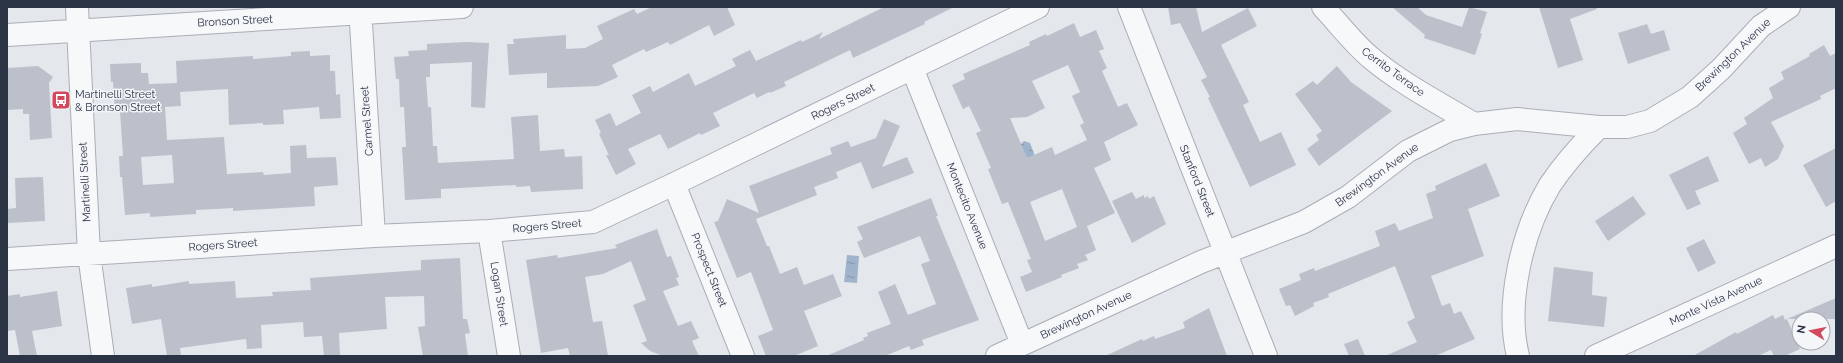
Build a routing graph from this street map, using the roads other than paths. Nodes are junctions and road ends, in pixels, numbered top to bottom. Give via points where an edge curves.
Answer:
1 (77, 7) edge
2 (462, 7) edge
3 (1038, 7) edge
4 (1129, 7) edge
5 (1323, 7) edge
6 (1789, 7) edge
7 (360, 10) edge
8 (77, 30) junction
9 (7, 35) edge
10 (912, 68) junction
11 (1474, 124) junction
12 (1599, 127) junction
13 (674, 184) junction
14 (488, 231) junction
15 (374, 236) junction
16 (1836, 246) edge
17 (1226, 252) junction
18 (88, 254) junction
19 (7, 258) edge
20 (1022, 344) junction
21 (102, 356) edge
22 (509, 356) edge
23 (743, 356) edge
24 (997, 356) edge
25 (1266, 356) edge
26 (1518, 356) edge
27 (1596, 356) edge

1 - 8 street, Martinelli Street
2 - 7 street, Bronson Street
3 - 10 street, Rogers Street
4 - 17 street, Stanford Street
5 - 11 street, Cerrito Terrace via 1372,58
6 - 12 street, Brewington Avenue via 1761,26 1706,83 1675,107 1638,125
7 - 8 street, Bronson Street
7 - 15 street, Carmel Street
8 - 9 street, Bronson Street
8 - 18 street, Martinelli Street
10 - 13 street, Rogers Street
10 - 20 street, Montecito Avenue
11 - 12 street, Brewington Avenue via 1530,119
11 - 17 street, Brewington Avenue via 1450,130 1408,151 1348,197 1319,214 1286,230
12 - 26 street via 1575,151 1550,186 1528,236 1518,272 1514,305 1514,332
13 - 14 street, Rogers Street via 593,222
13 - 23 street, Prospect Street
14 - 15 street, Rogers Street
14 - 22 street, Logan Street
15 - 18 street, Rogers Street
16 - 27 street, Monte Vista Avenue
17 - 20 street, Brewington Avenue
17 - 25 street, Stanford Street
18 - 19 street, Rogers Street
18 - 21 street, Martinelli Street
20 - 24 street, Brewington Avenue

